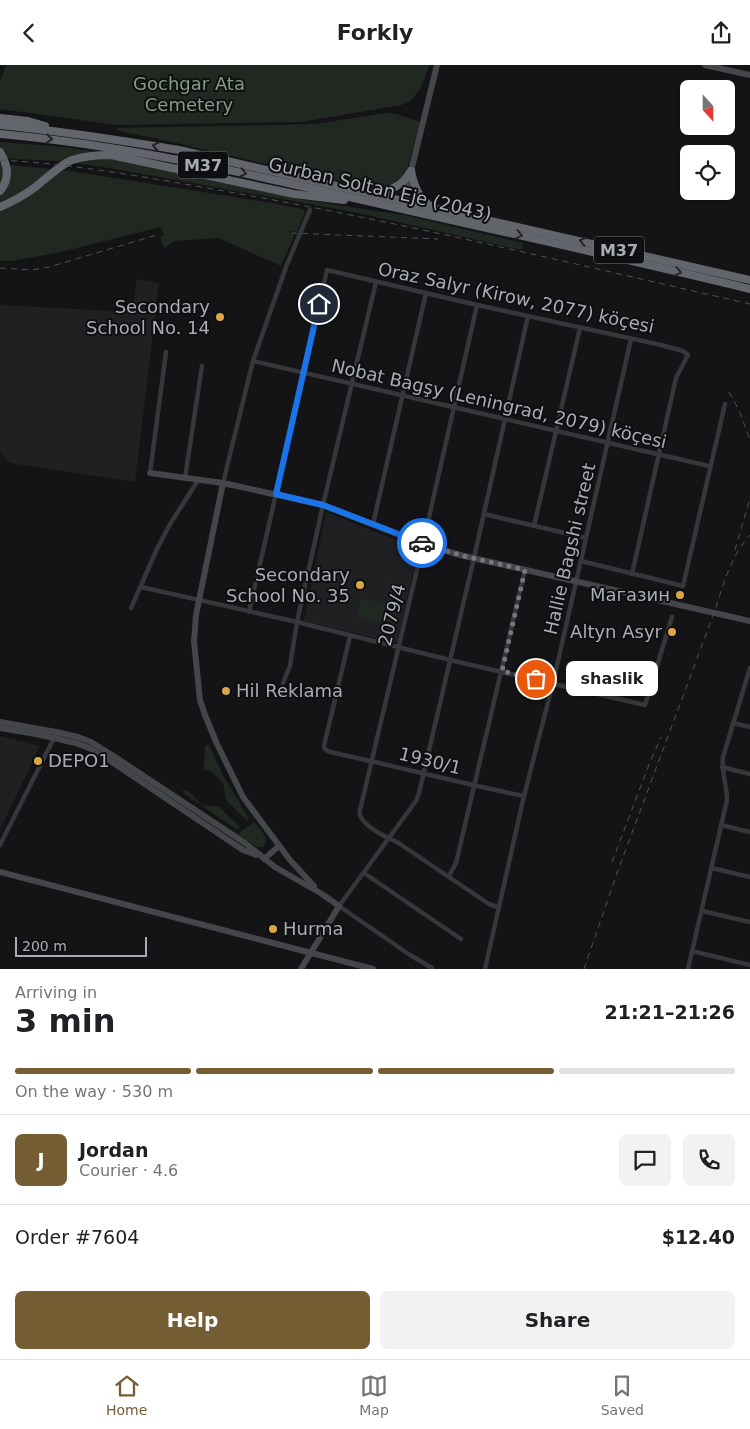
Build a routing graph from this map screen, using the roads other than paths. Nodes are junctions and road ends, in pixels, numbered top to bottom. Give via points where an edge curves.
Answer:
1 (437, 65) edge
2 (705, 65) edge
3 (750, 75) edge
4 (0, 118) edge
5 (0, 125) edge
6 (56, 131) junction
7 (0, 134) edge
8 (0, 152) edge
9 (411, 171) junction
10 (0, 191) edge
11 (372, 194) junction
12 (388, 205) junction
13 (404, 205) junction
14 (0, 207) edge
15 (435, 208) junction
16 (310, 210) dead end
17 (750, 281) edge
18 (376, 282) junction
19 (750, 289) edge
20 (426, 293) junction
21 (477, 305) junction
22 (528, 316) junction
23 (580, 328) junction
24 (631, 339) junction
25 (166, 351) dead end
26 (253, 361) junction
27 (202, 366) dead end
28 (304, 373) junction
29 (351, 384) junction
30 (403, 397) junction
31 (725, 404) dead end
32 (454, 408) junction
33 (504, 420) junction
34 (557, 432) junction
35 (608, 444) junction
36 (658, 455) junction
37 (710, 466) junction
38 (150, 473) joint
39 (185, 477) junction
40 (199, 479) junction
41 (223, 483) junction
42 (276, 494) junction
43 (323, 505) junction
44 (484, 514) junction
45 (373, 524) junction
46 (534, 526) junction
47 (586, 538) junction
48 (423, 543) junction
49 (474, 558) junction
50 (581, 561) junction
51 (525, 570) junction
52 (632, 574) junction
53 (576, 582) junction
54 (142, 587) junction
55 (199, 601) junction
56 (131, 609) dead end
57 (249, 612) junction
58 (672, 617) dead end
59 (750, 621) edge
60 (298, 622) junction
61 (350, 636) junction
62 (398, 647) junction
63 (450, 660) junction
64 (750, 669) edge
65 (502, 671) junction
66 (283, 683) dead end
67 (553, 683) junction
68 (0, 722) edge
69 (733, 723) junction
70 (750, 727) edge
71 (0, 728) edge
72 (55, 735) junction
73 (372, 761) junction
74 (722, 767) junction
75 (423, 773) junction
76 (750, 774) edge
77 (474, 786) junction
78 (524, 796) junction
79 (721, 825) junction
80 (750, 832) edge
81 (388, 839) junction
82 (0, 845) edge
83 (279, 846) junction
84 (264, 859) junction
85 (712, 868) junction
86 (0, 872) edge
87 (364, 873) junction
88 (449, 877) junction
89 (750, 877) edge
90 (322, 894) junction
91 (339, 906) junction
92 (498, 907) junction
93 (702, 911) junction
94 (750, 921) edge
95 (461, 939) dead end
96 (692, 951) junction
97 (311, 953) junction
98 (750, 965) edge
99 (432, 968) edge
100 (301, 969) edge
101 (372, 969) edge
102 (485, 969) edge
103 (688, 969) edge

1 - 9 street
2 - 3 street
4 - 6 highway via 28,121
5 - 6 highway, Gurban Soltan Eje (2043) / M37
11 -> 6 highway, Gurban Soltan Eje (2043) / M37 via 178,150
7 -> 12 highway, Gurban Soltan Eje (2043) / M37 via 176,159
8 - 10 highway via 7,171
9 - 11 highway, Gurban Soltan Eje (2043) via 397,187
9 - 13 street
9 - 15 highway via 418,192 426,203
11 - 13 highway, Gurban Soltan Eje (2043) / M37
12 - 13 highway, Gurban Soltan Eje (2043) / M37
12 - 14 highway via 294,194 111,155 72,160 14,201
13 - 15 highway, Gurban Soltan Eje (2043) / M37
13 -> 19 highway, Gurban Soltan Eje (2043) / M37
17 -> 15 highway, Gurban Soltan Eje (2043) / M37
16 - 26 street
18 - 20 street, Oraz Salyr (Kirow, 2077) köçesi
18 - 28 street, Oraz Salyr (Kirow, 2077) köçesi via 327,269
18 - 29 street
20 - 21 street, Oraz Salyr (Kirow, 2077) köçesi
20 - 30 street
21 - 22 street, Oraz Salyr (Kirow, 2077) köçesi
21 - 32 street, 2079/4 / 2079/4
22 - 23 street, Oraz Salyr (Kirow, 2077) köçesi
22 - 33 street
23 - 24 street, Oraz Salyr (Kirow, 2077) köçesi
23 - 34 street
24 - 35 street, Hallie Bagshi street
24 - 36 street, Oraz Salyr (Kirow, 2077) köçesi via 688,355 676,378
25 - 38 street
26 - 28 street, Nobat Bagşy (Leningrad, 2079) köçesi
26 - 41 street
27 - 39 street
28 - 29 street, Nobat Bagşy (Leningrad, 2079) köçesi
28 - 42 street
29 - 30 street, Nobat Bagşy (Leningrad, 2079) köçesi
29 - 43 street
30 - 32 street, Nobat Bagşy (Leningrad, 2079) köçesi
30 - 45 street
31 - 37 street
32 - 33 street, Nobat Bagşy (Leningrad, 2079) köçesi
32 - 48 street, 2079/4 / 2079/4
33 - 34 street, Nobat Bagşy (Leningrad, 2079) köçesi
33 - 44 street
34 - 35 street, Nobat Bagşy (Leningrad, 2079) köçesi
34 - 46 street
35 - 36 street, Nobat Bagşy (Leningrad, 2079) köçesi
35 - 47 street, Hallie Bagshi street
36 - 37 street, Nobat Bagşy (Leningrad, 2079) köçesi
36 - 52 street
37 - 52 street via 683,586
38 - 39 street
39 - 40 street
40 - 41 street
40 - 54 street via 170,524
41 - 42 street
41 - 55 street
42 - 43 street
42 - 57 street
43 - 45 street
43 - 60 street
44 - 46 street
44 - 49 street
45 - 48 street
46 - 47 street
47 - 50 street, Hallie Bagshi street
48 - 49 street
48 - 62 street, 2079/4 / 2079/4
49 - 51 street
49 - 63 street
50 - 52 street
50 - 53 street, Hallie Bagshi street
51 - 53 street
51 - 65 street
53 - 59 street
53 - 67 street, Hallie Bagshi street
54 - 55 street
54 - 56 street
55 - 57 street
55 - 83 street via 194,642 202,707 244,797
57 - 60 street
58 - 67 street via 645,705
60 - 61 street
60 - 66 street via 290,666
61 - 62 street
61 - 73 street, 1930/1 via 324,746 330,752
62 - 63 street
62 - 73 street, 2079/4 / 2079/4
63 - 65 street
63 - 75 street
64 - 69 street
65 - 67 street
65 - 77 street
67 - 78 street, Hallie Bagshi street
68 - 72 street
69 - 70 street
69 - 74 street
71 - 72 street
72 - 82 street
72 - 84 street via 85,739 245,843
73 - 75 street, 1930/1
73 - 81 street, 2079/4 / 2079/4 via 360,815
74 - 76 street
74 - 79 street via 727,800
75 - 77 street, 1930/1
75 - 81 street via 418,797
77 - 78 street, 1930/1
77 - 88 street via 456,863
78 - 92 street, Hallie Bagshi street
79 - 80 street
79 - 85 street
81 - 87 street
81 - 88 street
83 - 84 street
83 - 90 street
84 - 90 street
85 - 89 street
85 - 93 street
86 - 97 street
87 - 91 street
87 - 95 street
88 - 92 street
90 - 91 street
91 - 97 street
91 - 99 street
92 - 102 street, Hallie Bagshi street
93 - 94 street
93 - 96 street
96 - 98 street
96 - 103 street
97 - 100 street
97 - 101 street

